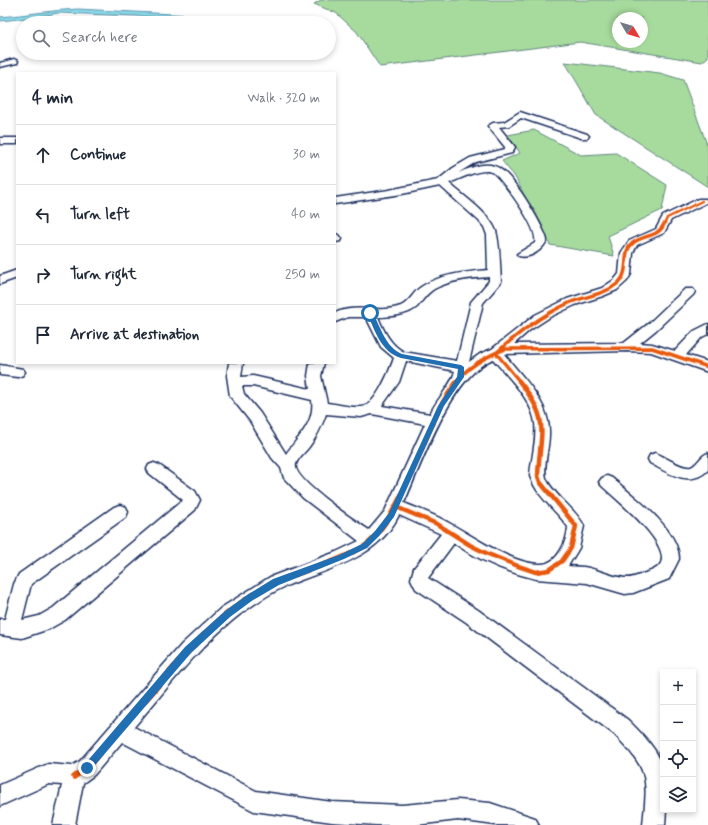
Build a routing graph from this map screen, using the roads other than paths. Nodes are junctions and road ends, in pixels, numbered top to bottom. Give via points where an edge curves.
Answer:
1 (14, 61) dead end
2 (0, 65) edge
3 (584, 136) dead end
4 (0, 141) edge
5 (16, 141) edge
6 (442, 182) junction
7 (336, 201) edge
8 (702, 201) dead end
9 (523, 254) dead end
10 (496, 273) junction
11 (16, 274) edge
12 (0, 280) edge
13 (689, 292) dead end
14 (370, 313) junction
15 (336, 318) edge
16 (708, 328) edge
17 (627, 347) junction
18 (496, 353) junction
19 (401, 356) junction
20 (678, 356) junction
21 (236, 364) edge
22 (317, 364) edge
23 (708, 367) edge
24 (0, 370) edge
25 (18, 372) dead end
26 (461, 372) junction
27 (235, 382) junction
28 (319, 402) junction
29 (372, 409) junction
30 (435, 420) junction
31 (655, 459) dead end
32 (708, 459) edge
33 (288, 466) junction
34 (154, 469) dead end
35 (607, 482) dead end
36 (396, 506) junction
37 (120, 512) dead end
38 (452, 532) junction
39 (370, 540) junction
40 (542, 572) junction
41 (6, 628) edge
42 (119, 730) junction
43 (74, 777) junction
44 (0, 796) edge
45 (64, 825) edge
46 (528, 825) edge
47 (654, 825) edge

1 - 2 street
3 - 6 street via 520,115 506,124 493,126 510,148 509,151 473,160
4 - 5 street
6 - 7 street via 392,194
6 - 9 street via 484,169 494,168 499,171 525,208 540,236 538,246
6 - 10 street via 489,227
8 - 18 street via 667,218 659,231 632,243 627,250 624,278 618,283 605,291 546,314
10 - 14 street via 467,274 424,289 409,307 387,313
10 - 26 street via 495,282 477,302
11 - 12 street
13 - 17 street
14 - 15 street via 347,312
14 - 19 street via 385,344
16 - 20 street via 698,334
17 - 18 street via 505,349
17 - 20 street via 652,348
18 - 26 street
18 - 40 street via 526,392 541,418 539,483 576,526 574,544 566,555 552,569
19 - 26 street
19 - 29 street via 392,382
20 - 23 street
21 - 27 street
22 - 28 street via 314,377
24 - 25 street
26 - 30 street
27 - 28 street via 253,381
27 - 33 street via 239,399 255,417 277,454
28 - 29 street via 361,412
28 - 33 street via 314,428
29 - 30 street
30 - 36 street
31 - 32 street via 690,474 697,472
33 - 39 street via 290,475 309,495
34 - 41 street via 190,496 192,500 189,505 59,614 43,623 22,629
35 - 40 street via 664,538 671,558 663,574 625,586 587,575
36 - 38 street
36 - 39 street
37 - 41 street via 25,579
38 - 40 street via 474,547 530,570
38 - 47 street via 420,573 419,579 422,584 472,616 621,727 648,756 653,770 658,790
39 - 42 street via 364,546 342,557 276,582 227,614 188,650
42 - 43 street via 87,768
42 - 46 street via 254,801 332,812 394,815 458,810 490,813
43 - 44 street via 48,774
43 - 45 street

